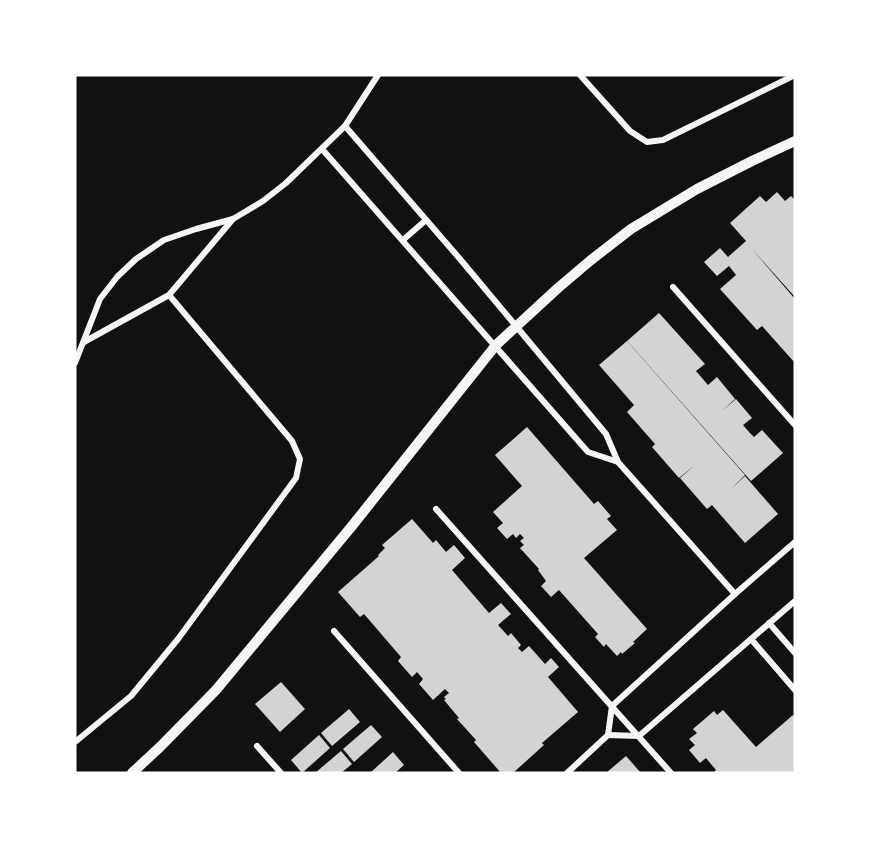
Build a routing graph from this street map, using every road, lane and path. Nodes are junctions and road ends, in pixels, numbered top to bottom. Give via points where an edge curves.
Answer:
1 (378, 75) edge
2 (580, 75) edge
3 (795, 75) edge
4 (345, 126) junction
5 (795, 141) edge
6 (322, 149) junction
7 (233, 219) junction
8 (426, 220) junction
9 (403, 240) junction
10 (673, 287) dead end
11 (169, 295) junction
12 (517, 327) junction
13 (84, 343) junction
14 (496, 345) junction
15 (75, 363) edge
16 (795, 425) edge
17 (618, 462) junction
18 (436, 510) dead end
19 (795, 542) edge
20 (735, 594) junction
21 (795, 601) edge
22 (769, 623) junction
23 (334, 631) dead end
24 (751, 639) junction
25 (795, 653) edge
26 (795, 690) edge
27 (612, 706) junction
28 (608, 735) junction
29 (639, 736) junction
30 (75, 742) edge
31 (257, 746) dead end
32 (132, 773) edge
33 (280, 773) edge
34 (459, 773) edge
35 (567, 773) edge
36 (671, 773) edge

1 - 4 street
2 - 3 street via 630,131 647,142 663,140
4 - 6 street
4 - 8 street
5 - 12 street via 697,189 631,229 574,274
6 - 7 street via 286,183
6 - 9 street
7 - 11 street
7 - 13 street via 164,240 136,259 100,299
8 - 9 street
8 - 12 street
9 - 14 street
10 - 16 street
11 - 13 street
11 - 30 street via 292,441 300,459 296,478 178,639 131,696
12 - 14 street
12 - 17 street via 606,434
13 - 15 street
14 - 17 street via 588,452
14 - 32 street via 216,690
17 - 20 street
18 - 27 street
19 - 20 street
20 - 27 street
21 - 22 street
22 - 24 street
22 - 25 street
23 - 34 street
24 - 26 street
24 - 29 street
27 - 28 street
27 - 29 street
28 - 29 street
28 - 35 street
29 - 36 street
31 - 33 street

